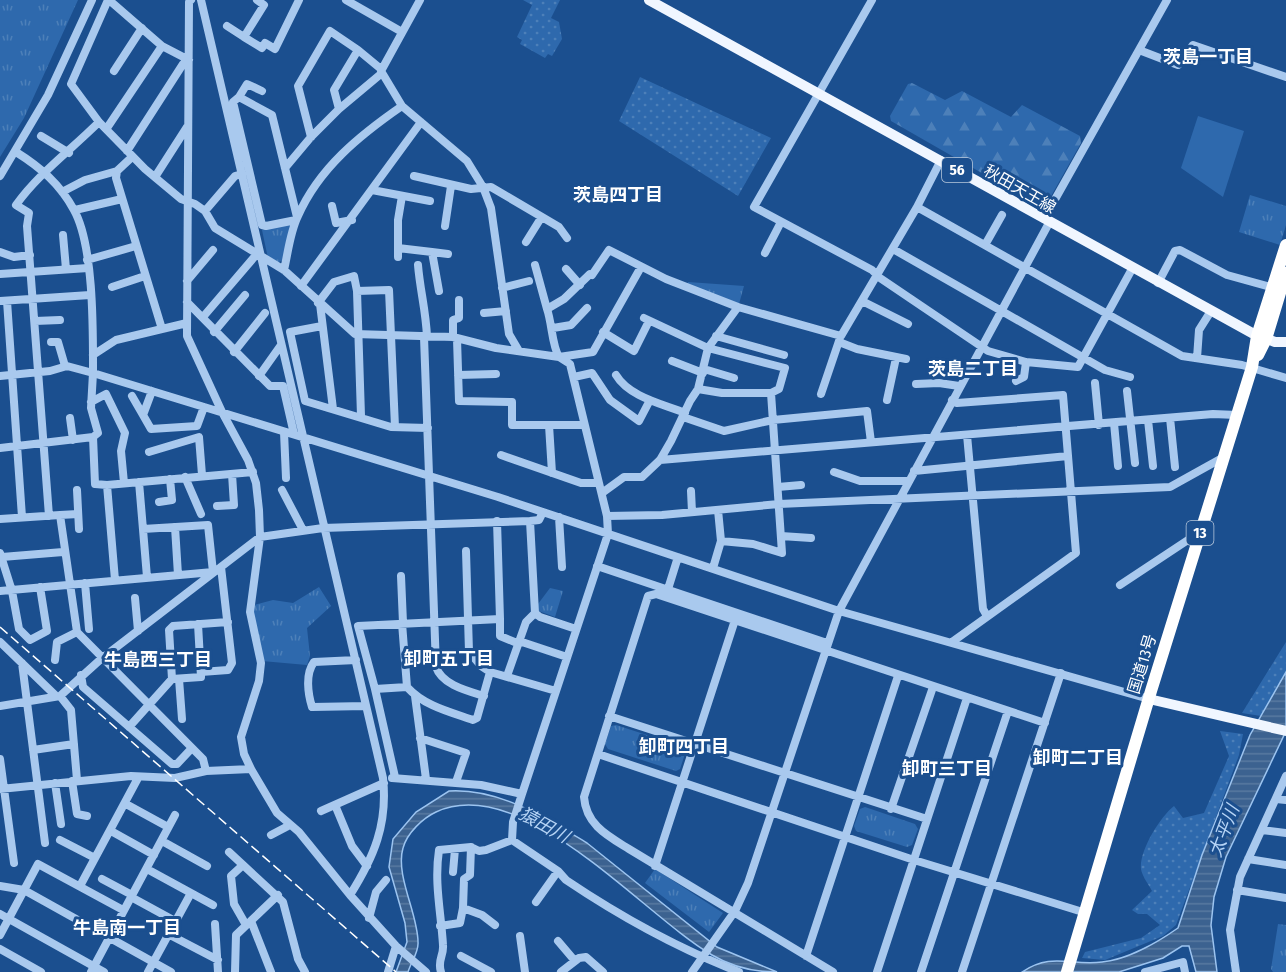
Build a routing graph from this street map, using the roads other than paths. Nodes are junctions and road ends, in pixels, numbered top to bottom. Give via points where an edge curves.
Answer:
1 (92, 0) edge
2 (109, 0) edge
3 (191, 0) edge
4 (201, 0) edge
5 (257, 0) edge
6 (299, 0) edge
7 (346, 0) edge
8 (420, 0) edge
9 (649, 0) edge
10 (872, 0) edge
11 (1167, 0) edge
12 (227, 26) dead end
13 (142, 28) junction
14 (402, 32) junction
15 (244, 37) junction
16 (162, 46) junction
17 (358, 50) junction
18 (1139, 50) junction
19 (189, 60) junction
20 (114, 71) dead end
21 (381, 71) junction
22 (1286, 77) edge
23 (262, 91) dead end
24 (819, 93) junction
25 (239, 97) junction
26 (402, 106) junction
27 (339, 109) junction
28 (99, 122) junction
29 (421, 122) junction
30 (188, 125) junction
31 (107, 128) junction
32 (41, 135) dead end
33 (311, 137) junction
34 (16, 152) junction
35 (69, 153) junction
36 (130, 154) junction
37 (941, 160) junction
38 (285, 168) junction
39 (117, 171) junction
40 (44, 172) junction
41 (242, 174) junction
42 (0, 176) edge
43 (414, 176) dead end
44 (155, 177) junction
45 (451, 186) junction
46 (483, 188) junction
47 (372, 190) junction
48 (62, 192) junction
49 (402, 196) junction
50 (122, 199) junction
51 (187, 201) junction
52 (430, 201) dead end
53 (332, 206) dead end
54 (917, 207) junction
55 (75, 210) junction
56 (205, 211) junction
57 (1002, 215) dead end
58 (541, 218) junction
59 (297, 219) junction
60 (352, 220) junction
61 (1046, 221) junction
62 (781, 222) junction
63 (445, 226) dead end
64 (63, 235) dead end
65 (567, 238) dead end
66 (526, 242) dead end
67 (985, 245) junction
68 (1286, 245) edge
69 (136, 246) junction
70 (893, 249) junction
71 (213, 250) dead end
72 (0, 252) edge
73 (432, 252) junction
74 (765, 253) dead end
75 (448, 254) dead end
76 (30, 255) junction
77 (259, 257) junction
78 (87, 264) junction
79 (418, 265) dead end
80 (535, 265) dead end
81 (641, 267) junction
82 (1024, 267) junction
83 (1132, 268) junction
84 (66, 269) junction
85 (566, 269) dead end
86 (284, 270) junction
87 (31, 272) junction
88 (1286, 273) edge
89 (0, 274) edge
90 (877, 274) junction
91 (146, 276) junction
92 (188, 281) junction
93 (529, 281) dead end
94 (1158, 283) junction
95 (580, 285) junction
96 (301, 286) junction
97 (112, 287) dead end
98 (502, 288) junction
99 (1280, 290) edge
100 (357, 291) junction
101 (439, 291) dead end
102 (90, 295) junction
103 (245, 295) dead end
104 (33, 298) junction
105 (459, 300) dead end
106 (3, 301) edge
107 (862, 301) junction
108 (187, 302) junction
109 (319, 303) junction
110 (738, 307) junction
111 (587, 308) dead end
112 (547, 309) junction
113 (1000, 310) junction
114 (506, 311) junction
115 (1211, 311) junction
116 (265, 313) dead end
117 (484, 313) dead end
118 (1108, 314) junction
119 (203, 317) junction
120 (60, 320) dead end
121 (35, 321) junction
122 (187, 323) junction
123 (908, 324) dead end
124 (322, 326) junction
125 (553, 328) junction
126 (162, 329) junction
127 (214, 332) junction
128 (603, 332) junction
129 (359, 336) junction
130 (392, 336) junction
131 (716, 336) junction
132 (425, 337) junction
133 (1262, 337) junction
134 (455, 338) junction
135 (840, 339) junction
136 (51, 342) dead end
137 (1286, 342) edge
138 (281, 345) junction
139 (980, 347) junction
140 (708, 348) junction
141 (519, 351) junction
142 (234, 352) junction
143 (93, 355) junction
144 (784, 355) dead end
145 (1083, 356) junction
146 (559, 357) junction
147 (896, 358) junction
148 (1197, 358) junction
149 (906, 359) dead end
150 (672, 361) dead end
151 (1026, 362) junction
152 (65, 366) junction
153 (1252, 367) junction
154 (704, 371) junction
155 (38, 373) junction
156 (93, 373) junction
157 (496, 374) dead end
158 (12, 375) junction
159 (458, 375) junction
160 (616, 375) dead end
161 (0, 376) edge
162 (259, 376) junction
163 (574, 377) junction
164 (1130, 377) dead end
165 (734, 378) dead end
166 (1286, 378) edge
167 (1016, 381) dead end
168 (1095, 383) dead end
169 (916, 384) dead end
170 (959, 386) junction
171 (698, 389) junction
172 (152, 391) junction
173 (1127, 391) dead end
174 (771, 393) junction
175 (821, 394) dead end
176 (132, 396) dead end
177 (650, 400) junction
178 (886, 400) dead end
179 (952, 400) junction
180 (91, 402) junction
181 (204, 407) junction
182 (333, 409) junction
183 (222, 412) junction
184 (144, 415) junction
185 (684, 415) junction
186 (1237, 415) junction
187 (361, 416) junction
188 (70, 418) dead end
189 (1170, 418) junction
190 (773, 420) junction
191 (1148, 420) junction
192 (1131, 422) junction
193 (1114, 423) junction
194 (584, 424) junction
195 (549, 425) junction
196 (1098, 425) junction
197 (1065, 426) junction
198 (395, 427) junction
199 (428, 428) junction
200 (284, 432) junction
201 (967, 435) junction
202 (298, 436) junction
203 (93, 437) junction
204 (930, 438) junction
205 (73, 440) junction
206 (871, 442) junction
207 (44, 444) junction
208 (17, 447) junction
209 (0, 448) edge
210 (774, 451) junction
211 (149, 452) dead end
212 (501, 455) dead end
213 (1068, 456) junction
214 (1224, 457) junction
215 (660, 460) junction
216 (1135, 463) dead end
217 (970, 466) junction
218 (1118, 466) dead end
219 (1153, 466) dead end
220 (1175, 467) dead end
221 (914, 471) junction
222 (253, 472) junction
223 (834, 472) dead end
224 (552, 473) junction
225 (232, 474) junction
226 (202, 475) junction
227 (430, 476) junction
228 (185, 477) junction
229 (286, 478) dead end
230 (170, 479) junction
231 (909, 481) junction
232 (139, 482) junction
233 (124, 483) junction
234 (598, 483) junction
235 (107, 485) junction
236 (801, 485) dead end
237 (778, 488) junction
238 (77, 490) dead end
239 (282, 490) dead end
240 (690, 491) dead end
241 (1070, 492) junction
242 (602, 494) junction
243 (973, 496) junction
244 (898, 500) junction
245 (159, 502) dead end
246 (779, 504) junction
247 (217, 506) dead end
248 (718, 510) junction
249 (543, 512) junction
250 (692, 512) junction
251 (78, 514) junction
252 (201, 514) dead end
253 (60, 515) junction
254 (48, 516) junction
255 (607, 516) junction
256 (22, 517) junction
257 (559, 517) junction
258 (0, 519) edge
259 (497, 521) junction
260 (530, 521) junction
261 (431, 523) junction
262 (175, 527) junction
263 (323, 528) junction
264 (79, 529) dead end
265 (143, 529) junction
266 (303, 530) junction
267 (1200, 532) junction
268 (609, 534) junction
269 (782, 536) junction
270 (260, 537) junction
271 (811, 538) dead end
272 (721, 541) junction
273 (466, 551) dead end
274 (63, 552) junction
275 (1, 555) edge
276 (678, 557) junction
277 (597, 566) junction
278 (562, 567) dead end
279 (713, 568) junction
280 (217, 570) junction
281 (178, 575) junction
282 (401, 576) dead end
283 (147, 577) junction
284 (116, 580) junction
285 (85, 583) junction
286 (68, 585) junction
287 (1120, 585) dead end
288 (40, 587) junction
289 (668, 589) junction
290 (0, 591) edge
291 (12, 591) junction
292 (135, 598) dead end
293 (838, 611) junction
294 (535, 613) junction
295 (987, 616) junction
296 (500, 619) junction
297 (467, 620) junction
298 (735, 620) junction
299 (228, 622) junction
300 (434, 622) junction
301 (402, 623) junction
302 (198, 624) junction
303 (89, 629) dead end
304 (576, 629) junction
305 (138, 631) junction
306 (77, 632) junction
307 (0, 642) edge
308 (518, 642) junction
309 (952, 642) junction
310 (826, 648) junction
311 (567, 657) junction
312 (101, 659) junction
313 (55, 660) dead end
314 (356, 660) junction
315 (22, 663) junction
316 (201, 672) junction
317 (490, 672) junction
318 (1061, 673) junction
319 (81, 675) junction
320 (507, 676) junction
321 (898, 676) junction
322 (175, 679) junction
323 (407, 687) junction
324 (933, 687) junction
325 (375, 689) junction
326 (556, 691) junction
327 (58, 696) junction
328 (415, 696) junction
329 (483, 696) junction
330 (967, 698) junction
331 (1149, 699) junction
332 (27, 702) junction
333 (148, 705) junction
334 (0, 706) edge
335 (366, 706) junction
336 (1008, 711) junction
337 (609, 716) junction
338 (182, 718) dead end
339 (1045, 723) junction
340 (129, 727) junction
341 (1286, 731) edge
342 (420, 738) junction
343 (694, 743) junction
344 (74, 744) junction
345 (192, 748) junction
346 (33, 750) junction
347 (598, 754) junction
348 (0, 759) edge
349 (250, 769) junction
350 (206, 771) junction
351 (784, 774) junction
352 (1286, 776) edge
353 (395, 777) junction
354 (138, 778) junction
355 (426, 779) junction
356 (75, 780) junction
357 (682, 780) junction
358 (384, 781) junction
359 (56, 783) junction
360 (456, 783) junction
361 (38, 785) junction
362 (2, 789) edge
363 (522, 794) junction
364 (857, 798) junction
365 (1276, 799) junction
366 (1286, 800) edge
367 (126, 804) junction
368 (334, 805) junction
369 (891, 809) junction
370 (321, 811) dead end
371 (772, 811) junction
372 (175, 815) dead end
373 (87, 816) dead end
374 (927, 819) junction
375 (61, 824) dead end
376 (290, 825) junction
377 (168, 827) junction
378 (1262, 830) junction
379 (111, 831) junction
380 (1286, 834) edge
381 (271, 835) dead end
382 (846, 836) junction
383 (60, 840) dead end
384 (512, 840) junction
385 (162, 841) junction
386 (45, 843) dead end
387 (471, 847) junction
388 (455, 849) junction
389 (230, 852) dead end
390 (154, 855) junction
391 (95, 858) junction
392 (1248, 859) junction
393 (914, 860) junction
394 (14, 863) dead end
395 (243, 865) junction
396 (1286, 865) edge
397 (207, 866) dead end
398 (368, 866) junction
399 (655, 866) junction
400 (147, 869) junction
401 (558, 871) junction
402 (453, 872) dead end
403 (953, 873) junction
404 (102, 879) dead end
405 (386, 880) dead end
406 (992, 885) junction
407 (0, 886) edge
408 (80, 886) junction
409 (24, 890) junction
410 (1237, 890) junction
411 (191, 894) junction
412 (350, 895) junction
413 (131, 896) junction
414 (278, 896) junction
415 (1286, 898) edge
416 (536, 902) dead end
417 (213, 906) dead end
418 (462, 908) junction
419 (123, 910) junction
420 (735, 911) junction
421 (1086, 913) junction
422 (0, 914) edge
423 (369, 918) junction
424 (9, 919) junction
425 (175, 921) junction
426 (248, 923) junction
427 (215, 924) dead end
428 (495, 925) dead end
429 (441, 926) junction
430 (168, 934) junction
431 (0, 935) edge
432 (520, 936) dead end
433 (109, 938) junction
434 (558, 941) dead end
435 (398, 948) junction
436 (0, 949) edge
437 (461, 956) dead end
438 (703, 956) junction
439 (806, 956) junction
440 (218, 960) junction
441 (575, 961) junction
442 (153, 962) junction
443 (438, 962) junction
444 (93, 969) edge
445 (41, 972) edge
446 (104, 972) edge
447 (148, 972) edge
448 (171, 972) edge
449 (218, 972) edge
450 (235, 972) edge
451 (271, 972) edge
452 (305, 972) edge
453 (388, 972) edge
454 (427, 972) edge
455 (441, 972) edge
456 (491, 972) edge
457 (525, 972) edge
458 (561, 972) edge
459 (603, 972) edge
460 (692, 972) edge
461 (739, 972) edge
462 (833, 972) edge
463 (877, 972) edge
464 (921, 972) edge
465 (962, 972) edge
466 (1067, 972) edge
467 (1145, 972) edge
468 (1185, 972) edge
469 (1236, 972) edge

1 - 34 street via 48,95
2 - 13 street
2 - 28 street via 71,81
3 - 19 street
4 - 41 street
5 - 15 street via 264,5
6 - 15 street via 275,49 265,43 262,48
7 - 14 street
8 - 14 street
9 - 24 main road, 秋田天王線 / 56
10 - 24 street
11 - 18 street
12 - 15 street
13 - 16 street
13 - 20 street
14 - 21 street
16 - 19 street
16 - 31 street
17 - 21 street
17 - 27 street via 334,90
17 - 33 street via 330,31 298,86
18 - 22 street via 1178,65 1193,45
18 - 61 street
19 - 30 street
19 - 36 street
21 - 26 street
21 - 27 street
23 - 25 street via 247,84
24 - 37 main road, 秋田天王線 / 56
24 - 62 street via 754,207
25 - 38 street via 272,115
25 - 59 street via 233,102 262,225
26 - 29 street
26 - 59 street via 345,149 315,187
27 - 33 street
28 - 31 street
28 - 35 street
29 - 46 street via 467,161
29 - 47 street
30 - 44 street
30 - 51 street
31 - 36 street
32 - 35 street
33 - 38 street
34 - 40 street
34 - 42 street
35 - 40 street
36 - 39 street
36 - 44 street
37 - 54 street
37 - 61 main road, 秋田天王線 / 56
38 - 59 street
39 - 48 street via 85,180
39 - 50 street
40 - 48 street
40 - 76 street via 16,205 29,213
41 - 56 street
41 - 77 street
43 - 45 street
44 - 51 street
45 - 46 street
45 - 63 street
46 - 58 street via 490,188
46 - 98 street via 491,208
47 - 49 street
47 - 60 street
48 - 55 street
49 - 52 street
49 - 73 street via 398,252
50 - 55 street
50 - 69 street
51 - 56 street
51 - 92 street
53 - 60 street via 336,223
54 - 67 street
54 - 70 street
55 - 78 street
56 - 77 street via 215,228
57 - 67 street
58 - 65 street via 559,227
58 - 66 street
59 - 86 street
60 - 96 street
61 - 82 street
61 - 83 main road, 秋田天王線 / 56
62 - 74 street
62 - 90 street
64 - 84 street
67 - 82 street
68 - 99 highway, 13
69 - 78 street
69 - 91 street
70 - 90 street
70 - 113 street
71 - 92 street
72 - 76 street via 14,257
73 - 75 street
73 - 101 street
76 - 87 street
77 - 86 street
77 - 119 street
77 - 138 street
78 - 84 street
78 - 102 street
79 - 132 street via 421,297 426,304
80 - 112 street
81 - 95 street via 609,250
81 - 110 street
81 - 128 street
82 - 113 street
82 - 118 street
83 - 94 main road, 秋田天王線 / 56
83 - 118 street
84 - 87 street
85 - 95 street
86 - 96 street
87 - 89 street
87 - 104 street
88 - 99 highway, 13
90 - 107 street
90 - 139 street
91 - 97 street
91 - 126 street
92 - 108 street
93 - 98 street
94 - 99 street via 1175,251 1180,250 1227,275
94 - 115 main road, 秋田天王線 / 56
95 - 112 street
96 - 109 street
98 - 114 street
99 - 133 highway, 13
100 - 109 street via 354,276 338,280
100 - 129 street
100 - 130 street via 389,290
102 - 104 street
102 - 143 street
103 - 127 street
104 - 106 street
104 - 121 street
105 - 134 street via 459,318 453,320
106 - 158 street
107 - 123 street
107 - 135 street
108 - 119 street
108 - 122 street
109 - 124 street
109 - 129 street
110 - 131 street
110 - 135 street
111 - 125 street via 571,325
112 - 125 street
113 - 139 street
113 - 145 street
114 - 117 street
114 - 141 street via 511,340
115 - 133 main road, 秋田天王線 / 56
115 - 148 street via 1199,330
116 - 142 street
118 - 145 street
118 - 148 street via 1182,356
119 - 127 street
120 - 121 street
121 - 155 street
122 - 126 street
122 - 183 street via 192,352
124 - 182 street
124 - 182 street via 290,332 305,401
125 - 146 street via 554,350
126 - 143 street via 116,340
127 - 142 street
128 - 140 street via 634,351 646,319
128 - 146 street via 593,352
129 - 130 street
129 - 187 street
130 - 132 street
130 - 198 street
131 - 140 street
131 - 144 street
132 - 134 street
132 - 199 street
133 - 137 main road, 秋田天王線 / 56
133 - 153 highway, 国道13号 / 13
134 - 141 street
134 - 159 street
135 - 147 street
135 - 175 street
136 - 152 street via 58,342
138 - 162 street
138 - 202 street
139 - 151 street
139 - 170 street
140 - 154 street
140 - 174 street via 785,368 779,389
141 - 146 street
142 - 162 street
143 - 156 street
145 - 151 street via 1078,368
145 - 164 street via 1106,370
146 - 163 street via 570,363
147 - 149 street
147 - 178 street
148 - 153 street
150 - 154 street
151 - 167 street via 1024,377
152 - 155 street
152 - 156 street
153 - 166 street
153 - 186 highway, 国道13号 / 13
154 - 165 street
154 - 171 street
155 - 158 street
155 - 207 street
156 - 172 street
156 - 180 street
157 - 159 street
158 - 161 street
158 - 208 street
159 - 195 street via 459,401 512,402 512,425
160 - 177 street via 620,382
162 - 202 street via 270,386 284,386
163 - 177 street via 592,372 610,400 639,421
163 - 194 street
168 - 196 street
169 - 170 street
170 - 179 street
171 - 174 street
171 - 185 street
172 - 181 street
172 - 184 street
173 - 192 street
174 - 190 street
176 - 184 street
177 - 185 street
179 - 197 street via 957,404 1063,395
179 - 204 street
180 - 203 street via 98,433
180 - 233 street via 106,394 125,433 121,451
181 - 183 street
181 - 184 street via 197,426 151,429
182 - 187 street
183 - 200 street
183 - 222 street
185 - 190 street via 724,431
185 - 215 street
186 - 189 street
186 - 214 highway, 国道13号 / 13
187 - 198 street
188 - 205 street
189 - 191 street
189 - 220 street
190 - 206 street via 867,411
190 - 210 street
191 - 192 street
191 - 219 street
192 - 193 street
192 - 216 street
193 - 196 street
193 - 218 street
194 - 195 street
194 - 234 street
195 - 224 street
196 - 197 street
197 - 201 street
197 - 213 street
198 - 199 street
199 - 227 street
200 - 202 street
200 - 229 street
201 - 204 street
201 - 217 street
202 - 227 street
202 - 263 street
203 - 205 street
203 - 235 street via 95,484
204 - 206 street
204 - 221 street
205 - 207 street
206 - 210 street
207 - 208 street
207 - 254 street
208 - 209 street
208 - 256 street
210 - 215 street
210 - 237 street
211 - 226 street via 199,437
212 - 224 street
213 - 217 street
213 - 241 street
214 - 241 street via 1170,487
214 - 267 highway, 国道13号 / 13
215 - 242 street via 642,477 624,477
217 - 221 street
217 - 243 street
221 - 231 street
222 - 225 street
222 - 270 street
223 - 231 street via 860,481
224 - 234 street via 581,483
225 - 226 street
225 - 247 street via 234,505
226 - 228 street
227 - 249 street
227 - 261 street
228 - 230 street
228 - 252 street
230 - 232 street
230 - 245 street via 172,500
231 - 244 street
232 - 233 street
232 - 265 street
233 - 235 street
234 - 242 street
235 - 284 street
236 - 237 street
237 - 246 street
238 - 251 street
239 - 266 street
240 - 250 street
241 - 243 street
241 - 295 street via 1076,553
242 - 255 street
243 - 244 street
243 - 295 street via 983,609
244 - 246 street
244 - 293 street
246 - 248 street
246 - 269 street
248 - 250 street
248 - 272 street
249 - 257 street
249 - 260 street via 539,520
250 - 255 street
251 - 253 street
251 - 264 street
253 - 254 street
253 - 274 street
254 - 256 street
255 - 268 street
256 - 258 street
257 - 268 street
257 - 278 street
259 - 260 street
259 - 261 street
259 - 296 street
260 - 294 street
261 - 263 street
261 - 300 street
262 - 265 street
262 - 280 street via 208,525
262 - 281 street
263 - 266 street
263 - 314 street
265 - 283 street
266 - 270 street
267 - 287 street
267 - 331 highway, 国道13号 / 13
268 - 276 street
268 - 277 street
269 - 271 street
269 - 272 street via 782,553 753,544
270 - 280 street
270 - 349 street via 250,612 261,663 241,737
272 - 279 street
273 - 297 street
274 - 275 street
274 - 286 street
275 - 291 street
276 - 279 street
276 - 289 street
277 - 289 street
277 - 304 street
279 - 293 street
280 - 281 street
280 - 299 street
280 - 305 street
281 - 283 street
282 - 301 street
283 - 284 street
284 - 285 street
285 - 286 street
285 - 303 street
286 - 288 street
286 - 306 street
288 - 291 street
288 - 291 street via 47,631 30,640 19,629
289 - 310 street
290 - 291 street
292 - 305 street
293 - 309 street
293 - 310 street
294 - 304 street
294 - 308 street via 526,622
295 - 309 street
296 - 297 street
296 - 308 street via 500,636
297 - 300 street
297 - 317 street via 469,652
298 - 310 street
298 - 337 street via 656,594 648,596
298 - 343 street
299 - 302 street
299 - 316 street via 232,663 228,670
300 - 301 street
300 - 329 street via 438,672 454,686
301 - 323 street
301 - 325 street via 358,626
302 - 316 street
302 - 322 street via 173,626 169,630
304 - 311 street
305 - 312 street
306 - 312 street
306 - 313 street via 57,642
307 - 315 street
308 - 311 street
308 - 320 street
309 - 318 street
310 - 321 street
310 - 351 street
311 - 326 street
312 - 319 street
312 - 333 street
314 - 335 street
314 - 335 street via 314,662 309,676 310,699 312,707
315 - 327 street
315 - 332 street
316 - 322 street via 201,676
317 - 320 street
317 - 329 street
318 - 331 street
318 - 339 street
319 - 327 street
319 - 340 street via 84,687
320 - 326 street
321 - 324 street
321 - 364 street
322 - 333 street
322 - 338 street
323 - 325 street
323 - 328 street
324 - 330 street
324 - 369 street
325 - 353 street
326 - 363 street
327 - 332 street
327 - 344 street via 70,711
328 - 329 street via 473,720
328 - 342 street
330 - 336 street
330 - 374 street
331 - 341 main road
331 - 421 highway, 国道13号 / 13
332 - 334 street
332 - 346 street
333 - 340 street
333 - 345 street
335 - 358 street
336 - 339 street
336 - 403 street
337 - 343 street
337 - 347 street
339 - 406 street
340 - 345 street via 172,764 177,764
342 - 355 street
342 - 360 street via 466,753
343 - 351 street
343 - 357 street
344 - 346 street
344 - 356 street
345 - 350 street via 203,759
346 - 361 street
347 - 357 street
347 - 399 street via 584,797 590,819 599,831
348 - 362 street
349 - 350 street
349 - 376 street via 277,813
350 - 354 street via 175,778
351 - 364 street
351 - 371 street
352 - 365 street
353 - 355 street
353 - 358 street
354 - 356 street
354 - 367 street
355 - 360 street
356 - 359 street
356 - 373 street via 77,814
357 - 371 street
357 - 399 street
358 - 368 street
358 - 398 street via 384,818
359 - 361 street
359 - 375 street
360 - 363 street
361 - 362 street
361 - 386 street
362 - 394 street
363 - 384 street
364 - 369 street
364 - 382 street
365 - 366 street
365 - 378 street
367 - 377 street
367 - 379 street
368 - 370 street
368 - 398 street via 352,846
369 - 374 street
371 - 382 street
371 - 420 street
372 - 377 street
374 - 393 street
376 - 381 street
376 - 412 street
377 - 385 street
378 - 380 street
378 - 392 street
379 - 390 street
379 - 391 street
382 - 393 street
382 - 439 street
383 - 391 street
384 - 387 street via 486,850
384 - 401 street
385 - 390 street
385 - 397 street
387 - 388 street
387 - 418 street via 470,875 464,879
388 - 402 street
388 - 429 street via 439,850 435,882
389 - 395 street
390 - 400 street
391 - 408 street
392 - 396 street
392 - 410 street
393 - 403 street
393 - 463 street
395 - 414 street
395 - 426 street via 231,876 234,904
398 - 412 street
399 - 420 street
400 - 411 street
400 - 413 street
401 - 416 street
401 - 438 street via 598,902
403 - 406 street
403 - 464 street
404 - 413 street
405 - 423 street via 380,883
406 - 421 street
406 - 465 street
407 - 409 street
408 - 409 street via 38,864
408 - 419 street
409 - 424 street
409 - 433 street
410 - 415 street
410 - 469 street via 1230,930
411 - 417 street
411 - 425 street
412 - 423 street
413 - 419 street
413 - 425 street
414 - 426 street
414 - 452 street
418 - 428 street
418 - 429 street via 460,923
419 - 433 street
420 - 438 street
420 - 439 street
421 - 466 highway, 国道13号 / 13
422 - 424 street
423 - 435 street
424 - 431 street
424 - 444 street
425 - 430 street
426 - 450 street via 236,935
426 - 451 street
427 - 440 street
429 - 443 street via 443,947
430 - 440 street
430 - 442 street
432 - 457 street
433 - 442 street
433 - 444 street
434 - 441 street
435 - 453 street
435 - 454 street
436 - 445 street
437 - 456 street
438 - 460 street
438 - 461 street
439 - 462 street
440 - 449 street
441 - 458 street
441 - 459 street via 586,957
442 - 447 street
442 - 448 street
443 - 454 street
443 - 455 street
444 - 446 street
467 - 468 street via 1183,962

